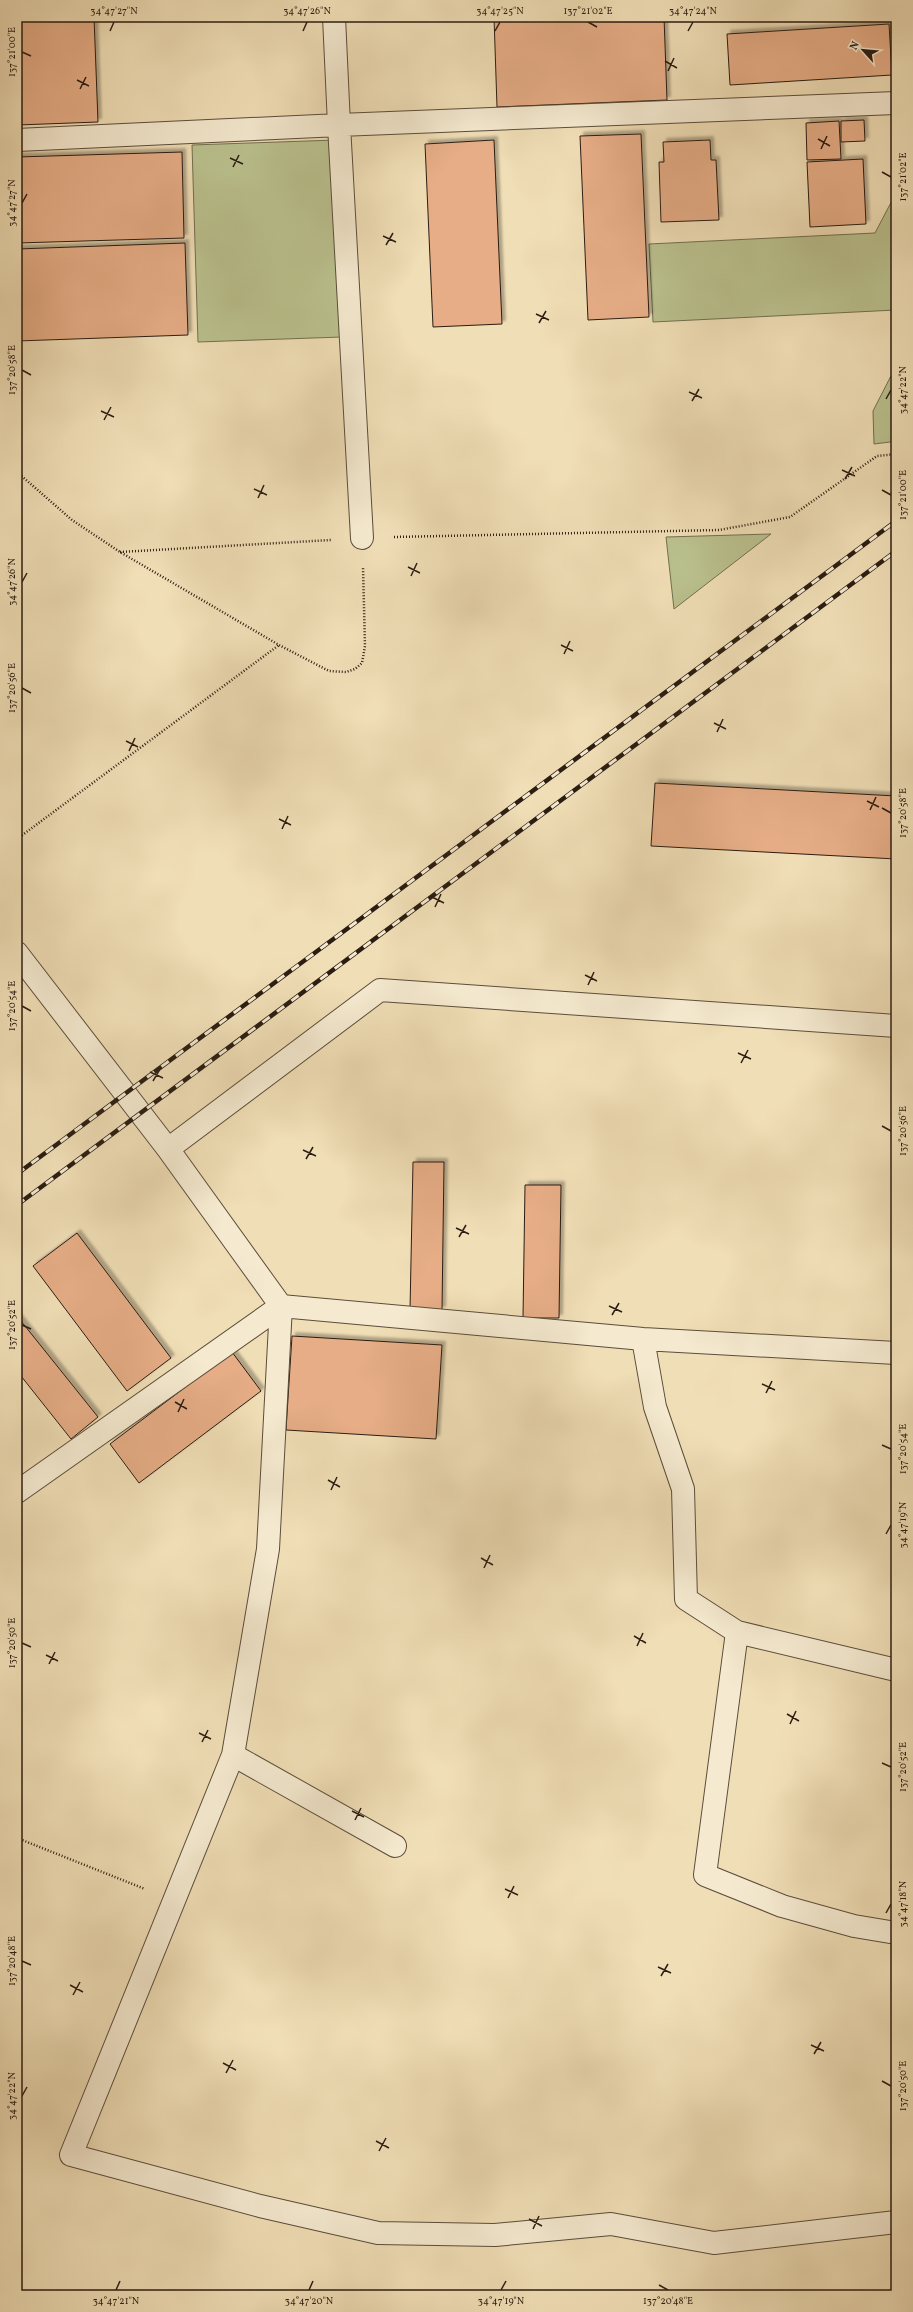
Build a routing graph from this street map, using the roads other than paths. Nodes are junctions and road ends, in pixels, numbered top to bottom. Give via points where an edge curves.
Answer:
1 (334, 17) edge
2 (896, 103) edge
3 (339, 125) junction
4 (17, 140) edge
5 (362, 538) road end
6 (17, 953) edge
7 (896, 1026) edge
8 (168, 1149) junction
9 (281, 1306) junction
10 (643, 1339) junction
11 (896, 1354) edge
12 (17, 1492) edge
13 (737, 1632) junction
14 (896, 1670) edge
15 (234, 1755) junction
16 (395, 1846) dead end
17 (896, 1933) edge
18 (896, 2222) edge

1 - 3 street
2 - 3 street
3 - 4 street
3 - 5 street
6 - 8 street
7 - 8 street via 380,990
8 - 9 street
9 - 10 street
9 - 12 street
9 - 15 street via 268,1549
10 - 11 street
10 - 13 street via 655,1407 683,1489 686,1598
13 - 14 street
13 - 17 street via 705,1875 782,1906 854,1926
15 - 16 street
15 - 18 street via 71,2155 260,2206 378,2233 495,2235 611,2224 714,2242

